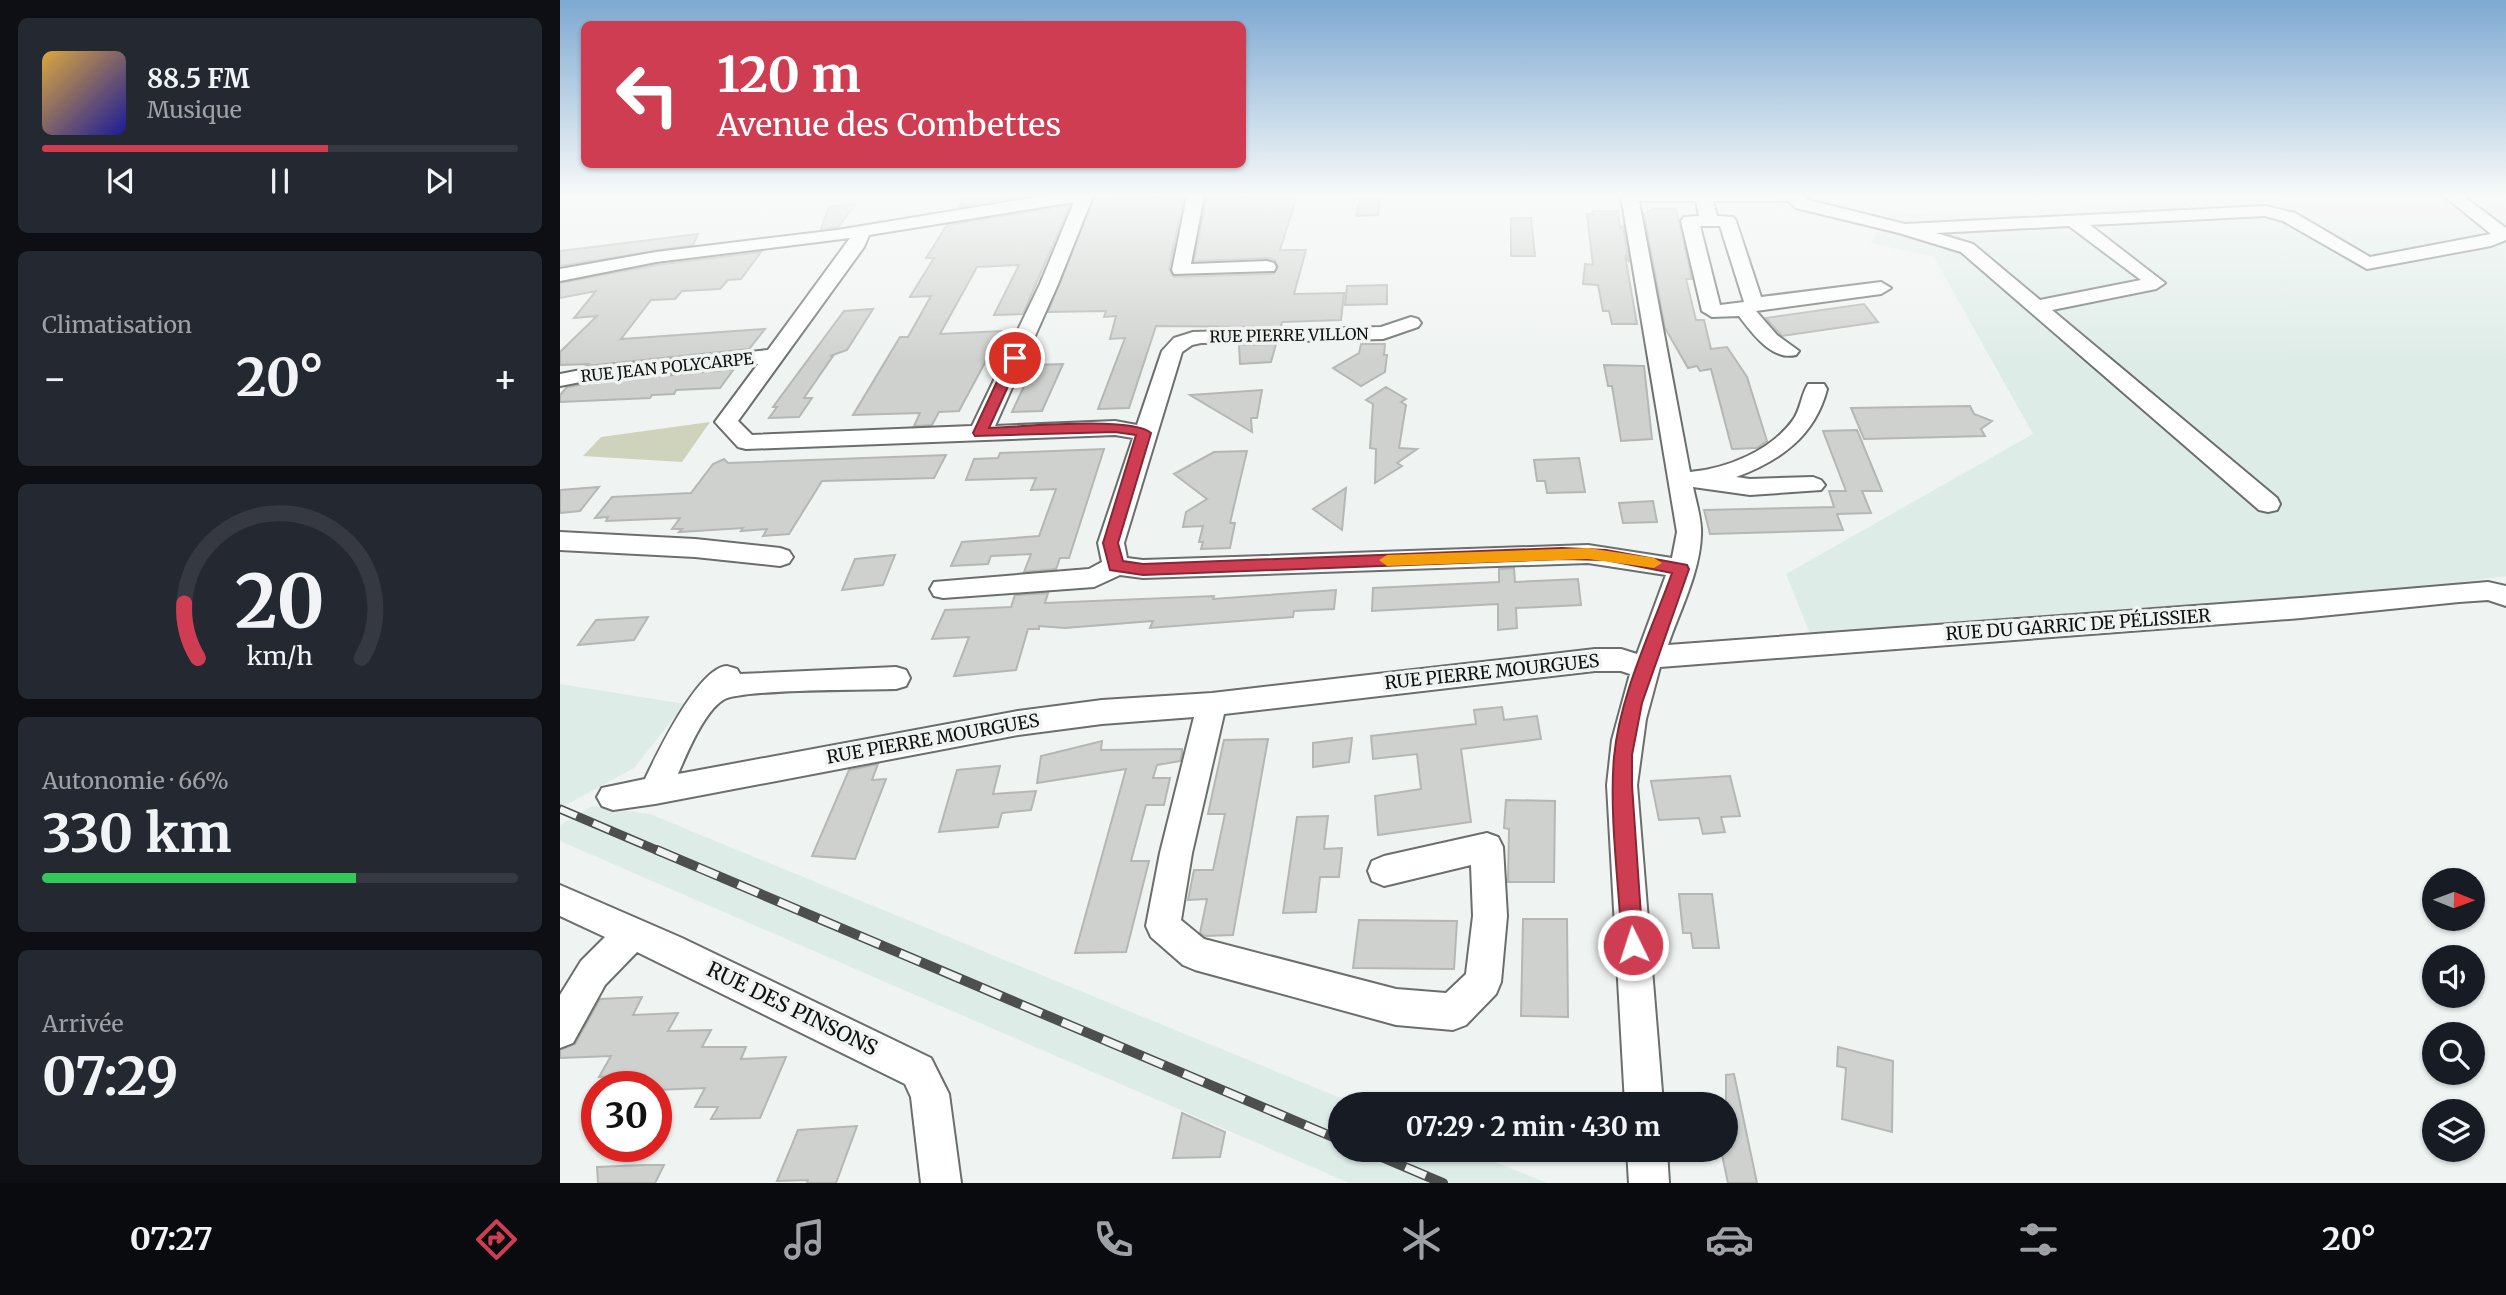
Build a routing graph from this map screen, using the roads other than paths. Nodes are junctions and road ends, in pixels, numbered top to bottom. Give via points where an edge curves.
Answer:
1 (693, 251) edge
2 (853, 251) edge
3 (1062, 251) edge
4 (1185, 251) edge
5 (1639, 251) edge
6 (1697, 251) edge
7 (1735, 251) edge
8 (1972, 251) edge
9 (2113, 251) edge
10 (2347, 251) edge
11 (2433, 251) edge
12 (1267, 267) dead end
13 (560, 275) edge
14 (1881, 288) dead end
15 (1749, 307) junction
16 (2036, 307) junction
17 (1410, 323) dead end
18 (1789, 351) dead end
19 (774, 356) junction
20 (560, 380) edge
21 (1816, 389) dead end
22 (980, 433) junction
23 (1144, 433) junction
24 (1680, 480) junction
25 (1705, 480) junction
26 (1813, 485) dead end
27 (2268, 504) dead end
28 (560, 541) edge
29 (780, 557) dead end
30 (1116, 566) junction
31 (1681, 569) junction
32 (943, 589) dead end
33 (2506, 596) edge
34 (1647, 662) junction
35 (896, 678) dead end
36 (1212, 704) junction
37 (655, 791) junction
38 (613, 797) dead end
39 (1384, 870) dead end
40 (560, 900) edge
41 (632, 934) junction
42 (560, 1030) edge
43 (1643, 1092) edge
44 (1648, 1162) edge
45 (941, 1183) edge
46 (1649, 1183) edge

1 - 13 street
2 - 19 street
3 - 22 street
4 - 12 street via 1181,270
5 - 24 street
6 - 15 street via 1712,311
7 - 15 street
8 - 16 street
9 - 16 street via 2156,283
10 - 11 street via 2367,263
14 - 15 street
15 - 18 street via 1762,331
16 - 27 street
17 - 23 street, RUE PIERRE VILLON via 1383,333 1189,338 1172,351
19 - 20 street, RUE JEAN POLYCARPE
19 - 22 street via 726,422 746,442
21 - 25 street via 1814,404 1785,444
22 - 23 street via 1115,428
23 - 30 street via 1111,543
24 - 25 street
24 - 31 street via 1689,532
25 - 26 street via 1750,487
28 - 29 street
30 - 31 street via 1143,569 1562,554 1606,555
30 - 32 street via 1094,578
31 - 34 street
33 - 34 street, RUE DU GARRIC DE PÉLISSIER via 2459,593
34 - 36 street, RUE PIERRE MOURGUES via 1595,660
34 - 43 street via 1626,731 1622,785
35 - 37 street via 723,683 698,708
36 - 37 street, RUE PIERRE MOURGUES via 1018,723
36 - 39 street via 1163,926 1195,953 1396,1007 1453,1012 1483,982 1490,916 1487,848
37 - 38 street, RUE PIERRE MOURGUES
40 - 41 street, RUE DES PINSONS
41 - 42 street via 593,973
41 - 45 street, RUE DES PINSONS via 918,1071 930,1094
44 - 46 street

